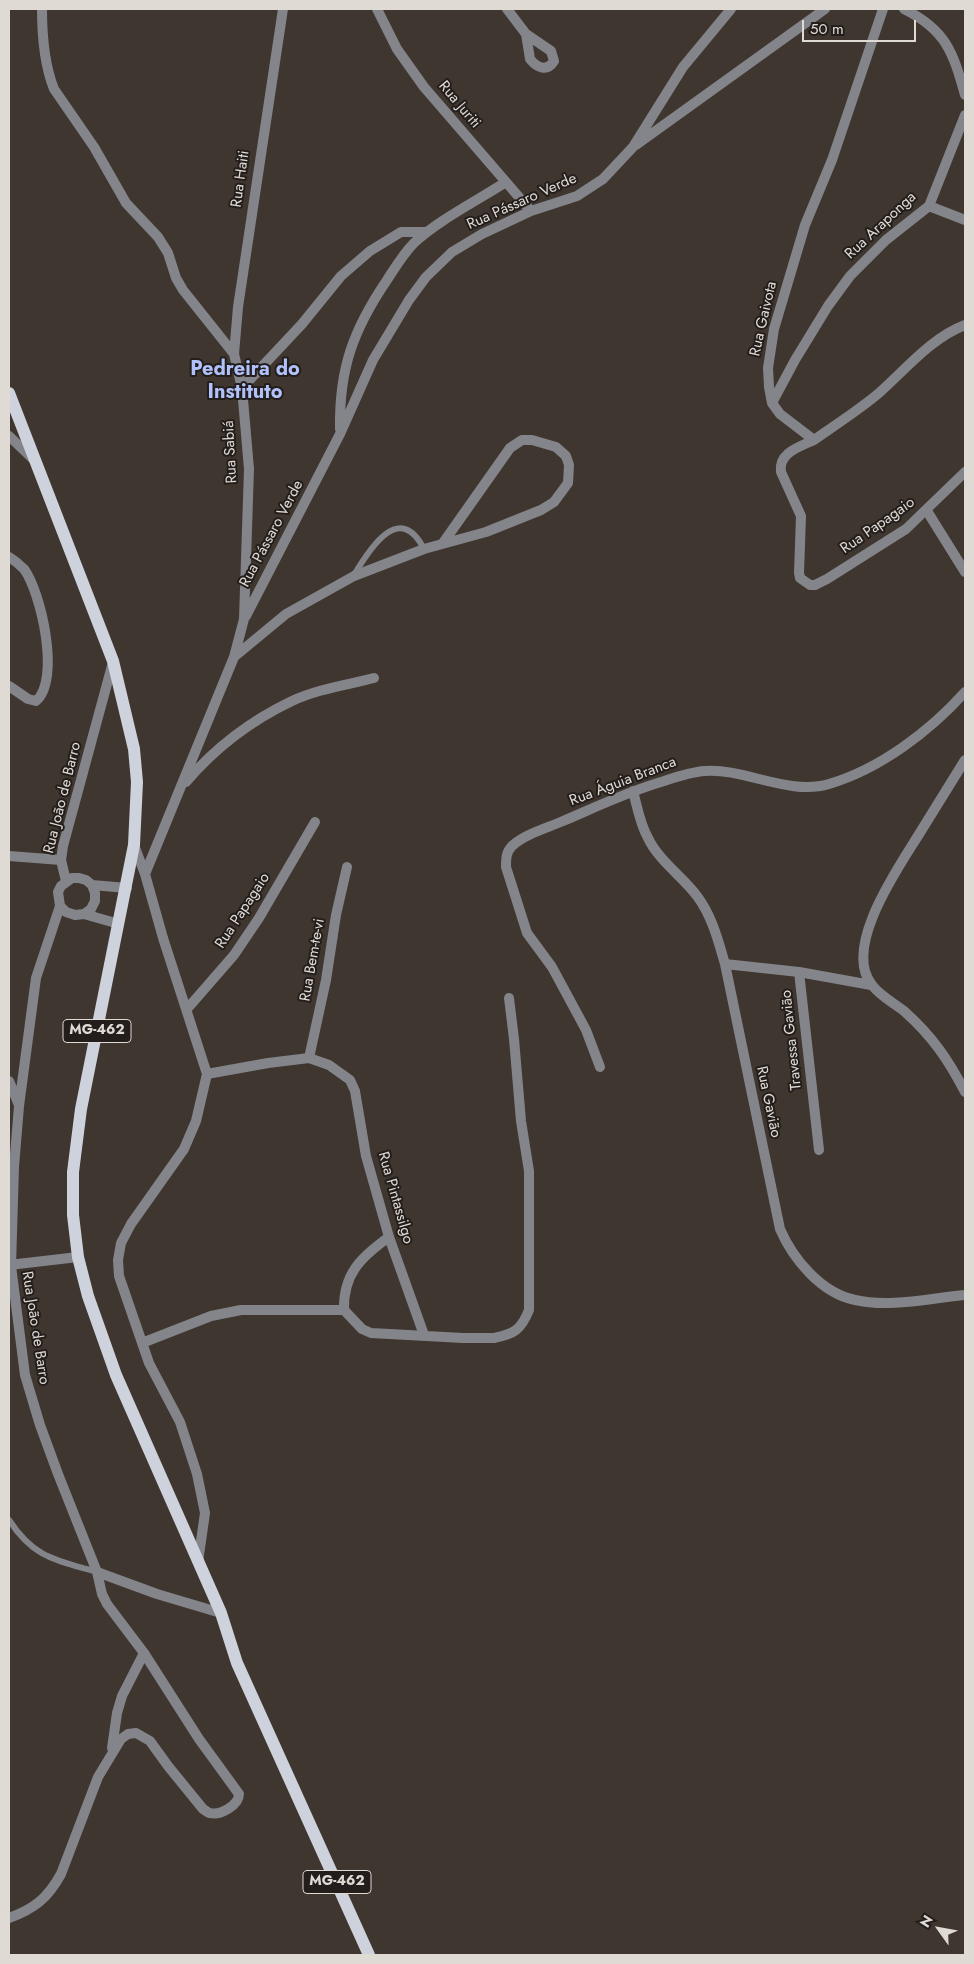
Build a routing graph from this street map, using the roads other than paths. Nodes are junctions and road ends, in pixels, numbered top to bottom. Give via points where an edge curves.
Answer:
1 (42, 9) edge
2 (283, 9) edge
3 (377, 9) edge
4 (507, 9) edge
5 (731, 9) edge
6 (825, 9) edge
7 (884, 9) edge
8 (904, 9) edge
9 (526, 34) dead end
10 (965, 95) edge
11 (965, 115) edge
12 (634, 147) junction
13 (506, 182) junction
14 (929, 206) junction
15 (531, 211) junction
16 (965, 220) edge
17 (427, 232) junction
18 (965, 325) edge
19 (234, 354) junction
20 (242, 388) junction
21 (9, 393) edge
22 (772, 404) junction
23 (340, 434) junction
24 (9, 436) edge
25 (814, 440) junction
26 (36, 461) junction
27 (965, 472) edge
28 (927, 511) junction
29 (443, 543) junction
30 (424, 549) junction
31 (9, 557) edge
32 (965, 572) edge
33 (354, 576) junction
34 (244, 619) junction
35 (234, 657) junction
36 (113, 661) junction
37 (374, 678) dead end
38 (9, 686) edge
39 (965, 692) edge
40 (965, 760) edge
41 (179, 791) junction
42 (633, 791) junction
43 (315, 822) dead end
44 (134, 846) junction
45 (9, 856) edge
46 (61, 860) junction
47 (347, 867) dead end
48 (145, 874) junction
49 (66, 881) junction
50 (92, 885) junction
51 (126, 888) junction
52 (60, 906) junction
53 (84, 914) junction
54 (119, 924) junction
55 (724, 964) junction
56 (799, 972) junction
57 (872, 985) junction
58 (509, 998) dead end
59 (187, 1009) junction
60 (309, 1058) junction
61 (600, 1068) dead end
62 (207, 1074) junction
63 (9, 1081) edge
64 (965, 1092) edge
65 (19, 1106) junction
66 (819, 1150) dead end
67 (388, 1237) junction
68 (78, 1257) junction
69 (10, 1265) edge
70 (965, 1294) edge
71 (344, 1310) junction
72 (424, 1335) junction
73 (142, 1342) junction
74 (9, 1520) edge
75 (198, 1562) junction
76 (97, 1572) junction
77 (220, 1613) junction
78 (144, 1653) junction
79 (112, 1752) junction
80 (9, 1918) edge
81 (369, 1955) edge

1 - 19 street, Rua Sabiá via 48,73 54,89 126,203 158,237 168,253 182,290
2 - 19 street, Rua Haiti via 238,307
3 - 13 street, Rua Juriti via 397,49 424,86
4 - 9 street
5 - 12 street, Rua Pássaro Verde via 670,86
6 - 12 street
7 - 22 street, Rua Gaivota via 832,160 805,225 783,296 768,368
8 - 10 street via 925,21 942,38 956,60
11 - 14 street, Rua Araponga
12 - 15 street, Rua Pássaro Verde via 604,179 590,188 577,196
13 - 15 street, Rua Juriti
13 - 17 street
14 - 16 street
14 - 22 street, Rua Araponga via 886,240 850,276 794,360
15 - 23 street, Rua Pássaro Verde via 452,252 426,277 373,360
17 - 20 street via 401,232 370,252 342,276
17 - 23 street via 394,269 355,336 344,372
18 - 25 street via 938,339 877,395
19 - 20 street, Rua Sabiá
20 - 34 street, Rua Sabiá via 249,469
21 - 26 main road, MG-462
22 - 25 street
23 - 34 street, Rua Pássaro Verde
24 - 26 street
25 - 28 street, Rua Papagaio via 782,458 780,465 801,516 800,578 810,585 827,579 884,544
26 - 36 main road, MG-462
27 - 28 street, Rua Papagaio
28 - 32 street
29 - 29 street via 486,532 554,502 568,483 570,472 566,456 556,447 532,440 522,440 510,448
29 - 30 street
30 - 33 street
30 - 33 lane via 418,537 409,530 393,529 380,538
31 - 38 street via 23,568 30,580 47,642 48,669 46,685 36,701
33 - 35 street via 286,614
34 - 35 street, Rua Sabiá
35 - 41 street, Rua Sabiá
36 - 44 main road, MG-462 via 134,749 137,782
36 - 46 street, Rua João de Barro
37 - 41 street via 292,701 224,743
39 - 42 street, Rua Águia Branca via 902,747 857,773 827,785 785,785 707,770
40 - 57 street via 893,877 876,911 863,960
41 - 48 street, Rua Sabiá
42 - 55 street, Rua Gavião via 648,838 698,896 711,920
42 - 61 street, Rua Águia Branca via 520,841 509,850 506,858 527,933 552,968 586,1030
43 - 59 street, Rua Papagaio via 260,918 234,955
44 - 48 street
44 - 51 main road, MG-462
45 - 46 street
46 - 49 street, Rua João de Barro
47 - 60 street, Rua Bem-te-vi
48 - 59 street
49 - 50 street via 79,878
49 - 52 street, Rua João de Barro via 58,892
50 - 51 street
50 - 53 street via 95,901
51 - 54 main road, MG-462
52 - 53 street via 66,912
52 - 65 street, Rua João de Barro via 36,978
53 - 54 street
54 - 68 main road, MG-462 via 81,1109 73,1172
55 - 56 street, Travessa Gavião
55 - 70 street, Rua Gavião via 780,1229 799,1262 835,1293 854,1300 884,1303
56 - 57 street
56 - 66 street, Travessa Gavião
57 - 64 street via 933,1039
58 - 72 street via 529,1171 530,1310 517,1331 506,1336 463,1338
59 - 62 street
60 - 62 street, Rua Pintassilgo
60 - 67 street, Rua Pintassilgo via 340,1072 350,1080 355,1091 366,1156
62 - 73 street via 196,1121 184,1149 121,1243 119,1276
63 - 65 street
65 - 69 street, Rua João de Barro
67 - 71 street via 371,1249 354,1268 343,1294
67 - 72 street, Rua Pintassilgo
68 - 69 street
68 - 75 main road, MG-462 via 116,1375
69 - 76 street, Rua João de Barro via 25,1375 40,1425
71 - 72 street via 362,1329 371,1333
71 - 73 street via 241,1310 211,1316
73 - 75 street via 149,1363 180,1422 197,1474 205,1513
74 - 76 lane via 28,1545 40,1554
75 - 77 main road, MG-462
76 - 77 street
76 - 78 street, Rua João de Barro via 107,1604
77 - 81 main road, MG-462 via 237,1663
78 - 79 street via 122,1696
78 - 79 street, Rua João de Barro via 239,1794 239,1800 220,1813 209,1813 203,1809 142,1735 128,1734 121,1738
79 - 80 street via 98,1777 53,1889 40,1903

